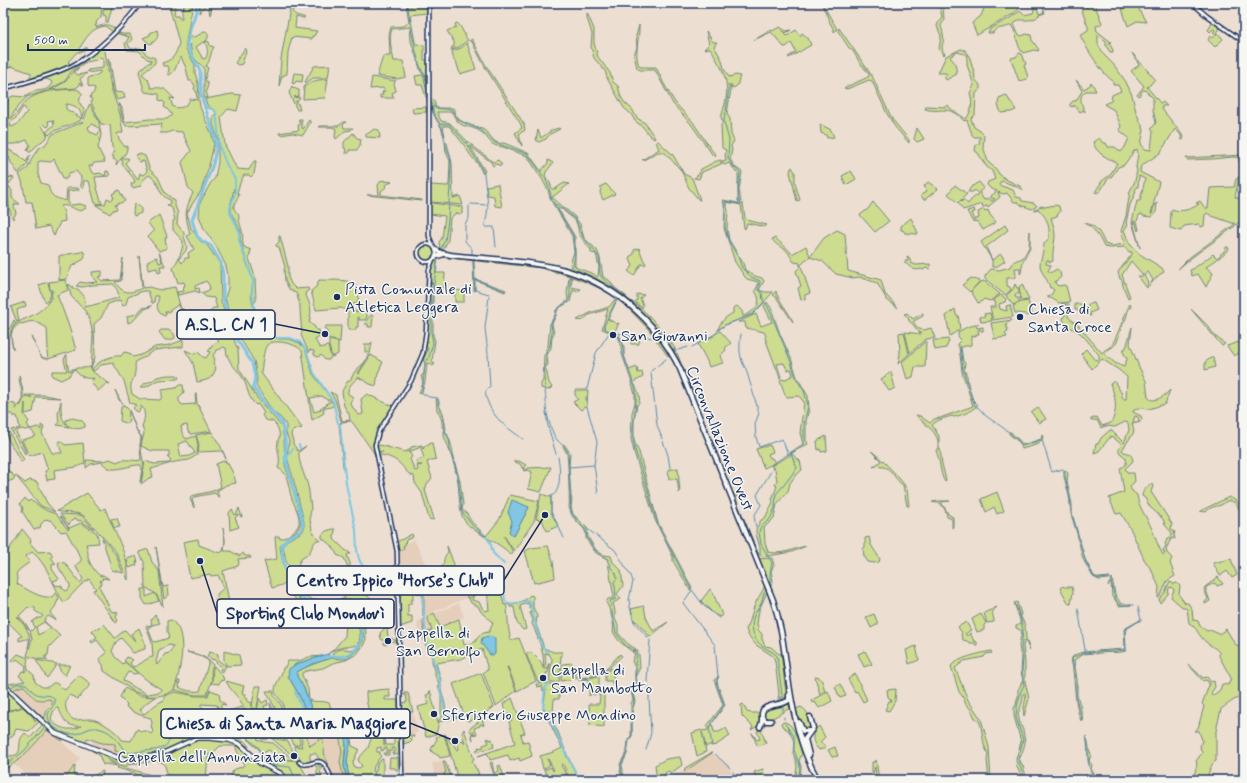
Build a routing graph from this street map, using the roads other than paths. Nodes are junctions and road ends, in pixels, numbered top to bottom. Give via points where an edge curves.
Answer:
1 (140, 3) edge
2 (429, 3) edge
3 (1192, 3) edge
4 (1244, 42) edge
5 (3, 89) edge
6 (429, 236) junction
7 (425, 244) junction
8 (434, 248) junction
9 (446, 254) junction
10 (434, 258) junction
11 (424, 261) junction
12 (429, 270) junction
13 (788, 682) junction
14 (4, 685) edge
15 (790, 696) junction
16 (783, 703) junction
17 (810, 717) dead end
18 (796, 720) junction
19 (771, 721) dead end
20 (764, 722) junction
21 (760, 727) dead end
22 (812, 730) junction
23 (299, 762) dead end
24 (285, 780) edge
25 (332, 780) edge
26 (402, 780) edge
27 (818, 780) edge

1 - 5 main road via 123,24 80,61
2 - 6 main road
3 - 4 main road
6 - 7 main road
6 - 8 main road
7 - 8 main road
7 - 11 main road via 418,252
8 - 9 highway
8 - 10 main road
9 - 10 highway
9 - 13 highway, Circonvallazione Ovest via 558,268 597,283 628,303 656,330 675,358 686,382 772,597 783,636
10 - 11 main road
10 - 12 main road
11 - 12 main road
12 - 26 main road via 423,353 411,380 379,431 376,445 396,548
13 - 15 highway, Circonvallazione Ovest
13 - 16 highway via 789,699
14 - 24 main road via 49,728 116,757 127,760 161,755 199,738 231,740 240,744 260,763 278,772
15 - 18 highway, Circonvallazione Ovest
15 - 22 highway via 801,729 806,732
16 - 18 highway via 790,705
16 - 20 highway via 764,709
17 - 22 highway
18 - 27 highway, Circonvallazione Ovest via 804,750
19 - 20 highway
20 - 21 highway
22 - 27 highway via 805,736 805,742
23 - 25 main road via 304,764 320,761 328,768

